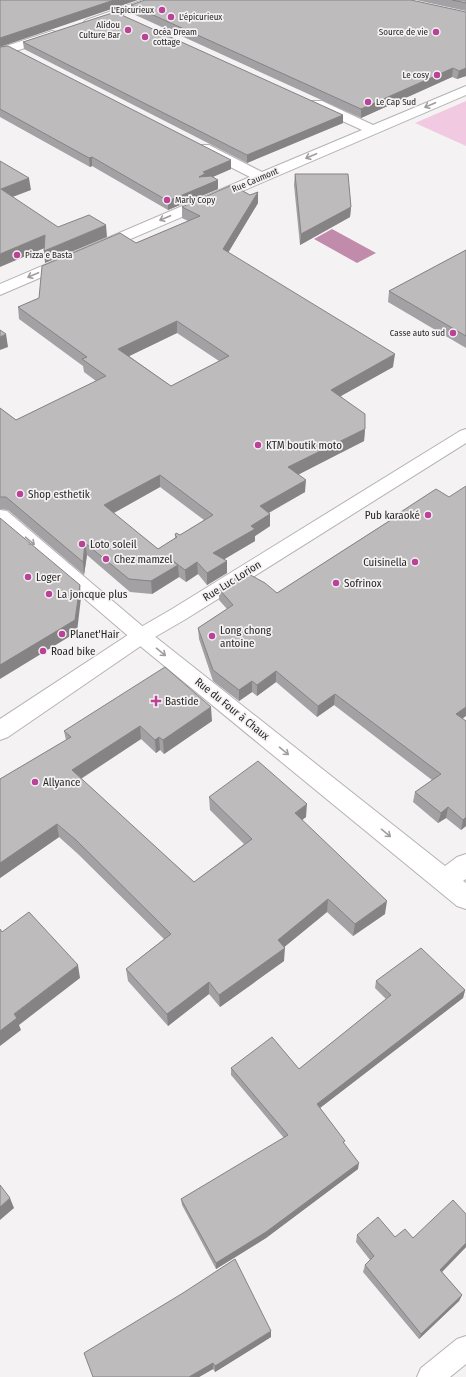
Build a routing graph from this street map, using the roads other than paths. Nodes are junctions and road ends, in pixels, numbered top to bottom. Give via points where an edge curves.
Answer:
1 (154, 0) edge
2 (117, 13) junction
3 (131, 19) edge
4 (82, 25) edge
5 (60, 32) edge
6 (5, 51) edge
7 (27, 57) edge
8 (466, 90) edge
9 (308, 100) edge
10 (373, 130) junction
11 (189, 140) edge
12 (260, 177) junction
13 (0, 290) edge
14 (466, 435) edge
15 (0, 516) edge
16 (141, 636) junction
17 (0, 731) edge
18 (466, 864) edge
19 (445, 880) junction
20 (466, 898) edge
21 (466, 1348) edge
22 (430, 1377) edge

1 - 2 street
2 - 3 street
2 - 4 street
5 - 6 street
6 - 7 street
8 -> 10 street, Rue Caumont
9 - 10 street
10 -> 12 street, Rue Caumont
11 - 12 street
12 -> 13 street, Rue Caumont
14 - 16 street, Rue Luc Lorion
15 -> 16 street, Rue du Four à Chaux
16 - 17 street, Rue Luc Lorion
16 -> 19 street, Rue du Four à Chaux
18 - 19 street
19 - 20 street, Rue du Four à Chaux
21 - 22 lane

